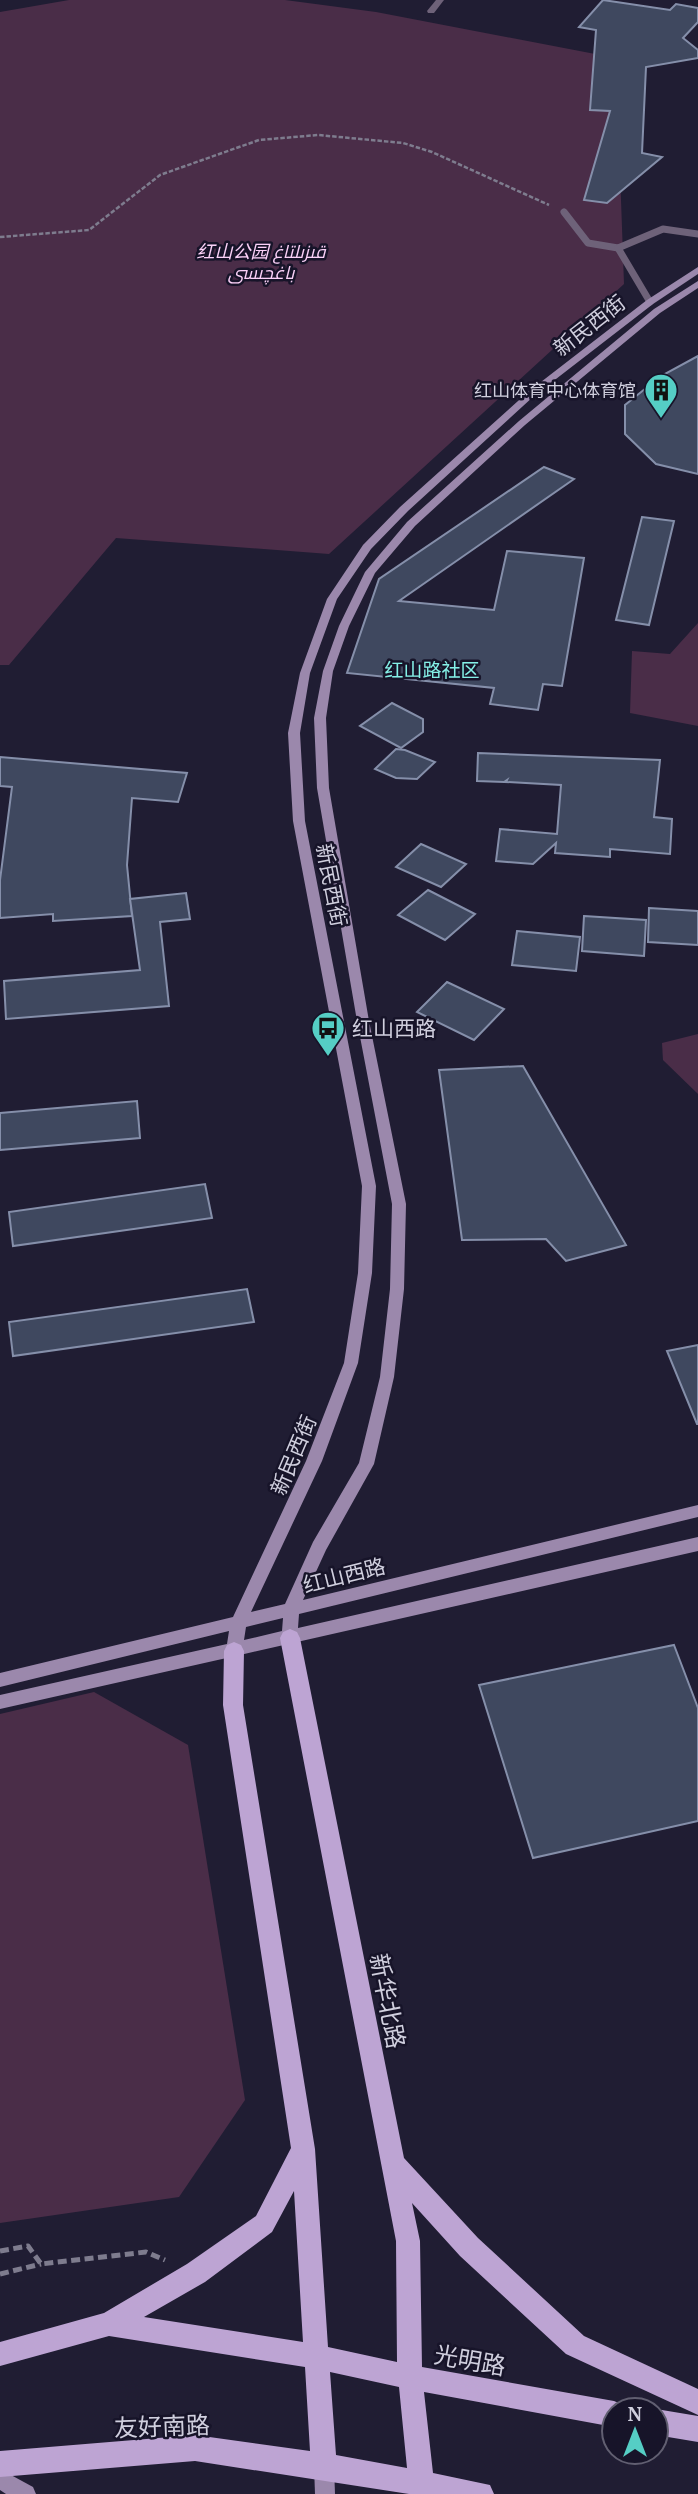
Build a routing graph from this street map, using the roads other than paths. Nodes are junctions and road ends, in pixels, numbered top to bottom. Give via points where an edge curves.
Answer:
1 (440, 0) edge
2 (431, 11) dead end
3 (564, 212) road end
4 (698, 234) edge
5 (618, 248) junction
6 (698, 270) edge
7 (698, 284) edge
8 (650, 303) junction
9 (698, 1511) edge
10 (698, 1544) edge
11 (291, 1609) junction
12 (239, 1622) junction
13 (289, 1638) junction
14 (234, 1651) junction
15 (0, 1680) edge
16 (0, 1702) edge
17 (303, 2149) junction
18 (393, 2164) junction
19 (108, 2324) junction
20 (0, 2354) edge
21 (317, 2357) junction
22 (410, 2377) junction
23 (698, 2402) edge
24 (600, 2411) edge
25 (670, 2424) edge
26 (698, 2429) edge
27 (0, 2464) edge
28 (324, 2466) junction
29 (0, 2479) edge
30 (422, 2488) edge
31 (26, 2494) edge
32 (325, 2494) edge
33 (481, 2494) edge

1 - 2 street
3 - 5 lane via 588,243
4 - 5 lane via 663,229
5 - 8 lane
6 - 8 main road, 新民西街
7 - 11 main road, 新民西街 via 657,311 543,406 411,524 370,572 328,671 320,718 323,788 399,1204 397,1289 387,1377 366,1464 319,1547
8 - 12 main road, 新民西街 via 531,394 367,547 332,599 305,673 293,733 299,821 369,1186 365,1273 351,1363 314,1461
9 - 11 main road, 红山西路
10 - 13 main road
11 - 12 main road, 红山西路
11 - 13 main road, 新民西街
12 - 14 main road, 新民西街
12 - 15 main road, 红山西路
13 - 14 main road
13 - 18 main road, 新华北路
14 - 16 main road
14 - 17 main road via 233,1706
17 - 19 main road via 264,2224 196,2273
17 - 21 main road
18 - 22 main road, 新华北路 via 408,2241
18 - 23 main road via 469,2247 575,2345
19 - 20 main road
19 - 21 main road
21 - 22 main road, 光明路
21 - 28 main road
22 - 24 main road, 光明路
22 - 30 main road, 新华北路
25 - 26 main road
27 - 28 main road, 友好南路 via 194,2448
28 - 30 main road, 友好南路
28 - 32 main road
29 - 31 main road
30 - 33 main road

